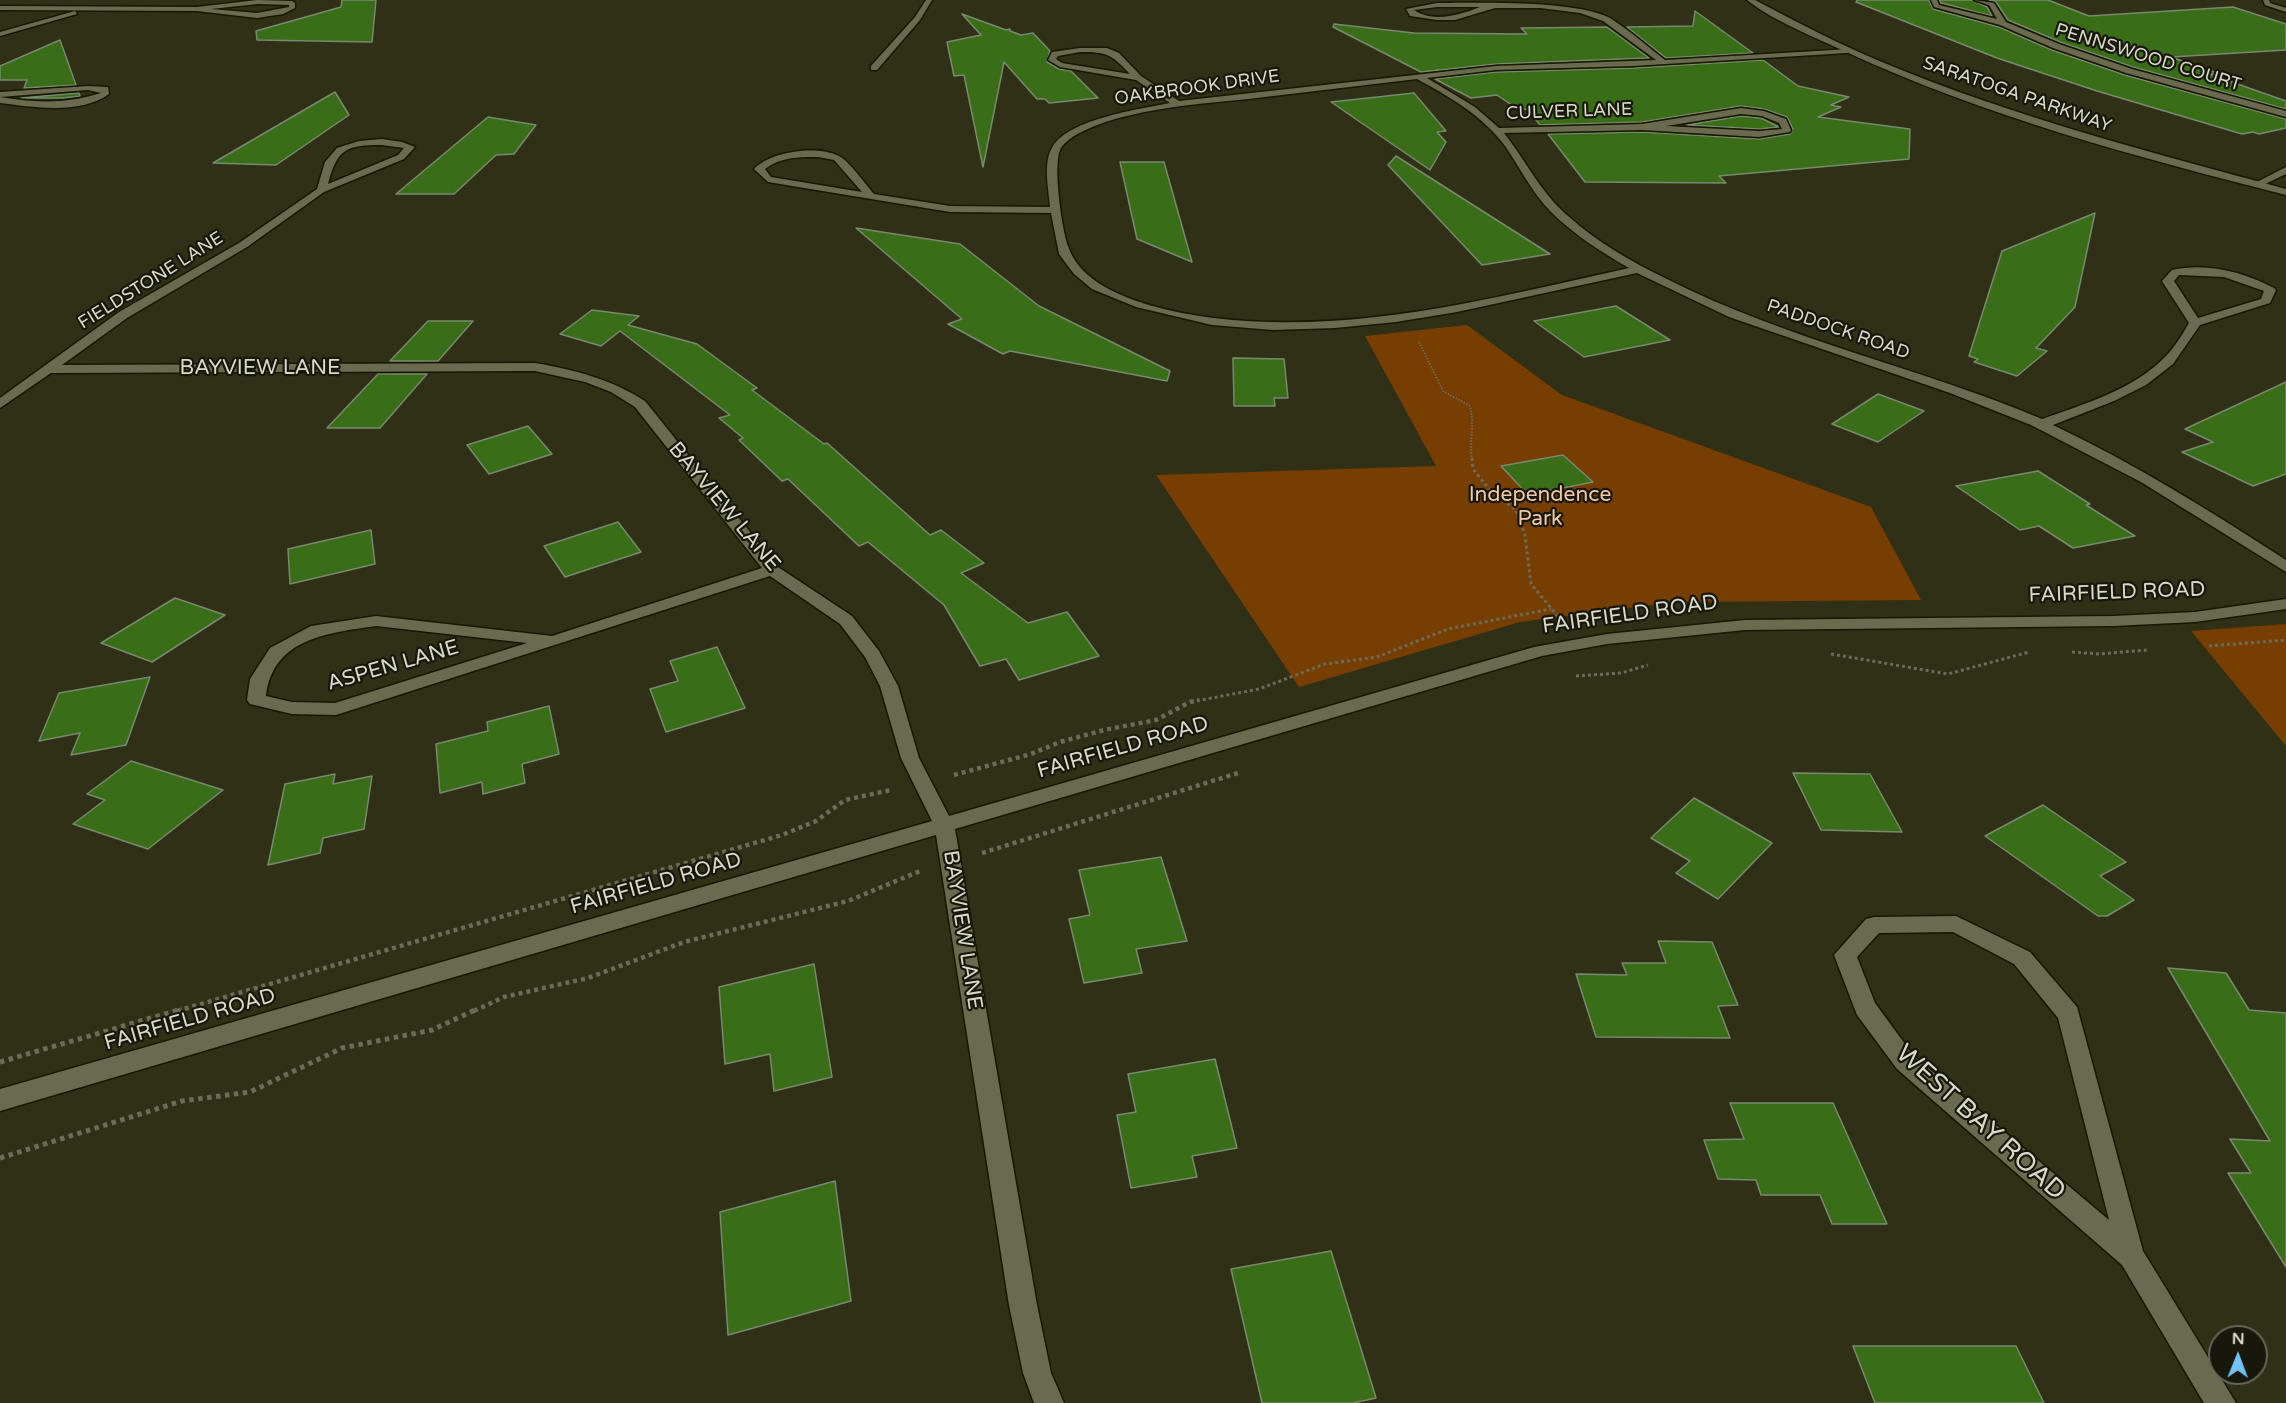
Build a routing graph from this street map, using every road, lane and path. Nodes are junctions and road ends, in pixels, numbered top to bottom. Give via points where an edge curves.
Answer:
1 (108, 0) edge
2 (929, 0) edge
3 (1750, 0) edge
4 (1934, 0) edge
5 (1977, 0) edge
6 (2265, 0) edge
7 (1493, 6) junction
8 (0, 8) edge
9 (89, 8) junction
10 (197, 9) junction
11 (2286, 10) edge
12 (2003, 23) junction
13 (0, 34) edge
14 (1847, 51) junction
15 (1663, 62) junction
16 (874, 68) dead end
17 (1417, 76) junction
18 (1138, 78) junction
19 (0, 95) edge
20 (0, 100) edge
21 (1177, 104) junction
22 (2286, 114) edge
23 (1642, 127) junction
24 (1497, 131) junction
25 (2286, 170) edge
26 (2258, 184) junction
27 (321, 190) junction
28 (2286, 192) edge
29 (872, 197) junction
30 (1057, 210) junction
31 (1639, 269) junction
32 (1422, 315) junction
33 (2195, 323) junction
34 (48, 369) junction
35 (0, 404) edge
36 (2042, 424) junction
37 (2286, 567) edge
38 (772, 570) junction
39 (2286, 604) edge
40 (1551, 609) junction
41 (2286, 640) edge
42 (553, 641) junction
43 (1581, 643) junction
44 (2204, 646) dead end
45 (2157, 649) dead end
46 (2035, 650) dead end
47 (2067, 652) dead end
48 (1828, 654) dead end
49 (1652, 664) dead end
50 (1573, 676) dead end
51 (1244, 771) dead end
52 (923, 783) junction
53 (944, 825) junction
54 (950, 859) junction
55 (0, 1062) edge
56 (0, 1100) edge
57 (0, 1158) edge
58 (2131, 1256) junction
59 (1049, 1403) edge
60 (2221, 1403) edge

1 - 9 street
2 - 16 street via 916,22
3 - 14 street, SARATOGA PARKWAY
4 - 12 street, PENNSWOOD COURT via 1936,6
5 - 12 street, PENNSWOOD COURT via 1992,4
6 - 11 street
7 - 7 street via 1458,18 1413,14 1410,9 1437,5
7 - 15 street via 1552,6 1595,15 1611,22
8 - 9 street
9 - 10 street
9 - 13 street
10 - 10 street via 260,16 292,8 292,3 258,2
12 - 22 street, PENNSWOOD COURT via 2097,61
14 - 15 street, OAKBROOK DRIVE
14 - 26 street, SARATOGA PARKWAY via 2041,123
15 - 17 street, OAKBROOK DRIVE via 1496,68
17 - 21 street, OAKBROOK DRIVE
17 - 24 street, PADDOCK ROAD via 1477,112
18 - 18 street via 1116,55 1104,50 1055,54 1052,60 1060,65
18 - 21 street
19 - 20 street via 105,89 105,94 88,100 53,106
21 - 30 street, OAKBROOK DRIVE via 1102,120 1071,133 1053,156
23 - 23 street, CULVER LANE via 1759,134 1787,130 1783,121 1741,111
23 - 24 street, CULVER LANE
24 - 31 street, PADDOCK ROAD via 1552,207 1570,224
25 - 26 street
26 - 28 street, SARATOGA PARKWAY
27 - 27 street, FIELDSTONE LANE via 401,157 410,147 398,142 366,142 340,149 332,156
27 - 34 street, FIELDSTONE LANE via 243,245 123,315
29 - 29 street via 837,158 818,153 771,160 759,170 768,179
29 - 30 street via 950,209
30 - 32 street, OAKBROOK DRIVE via 1061,244 1082,278 1103,291 1170,314 1254,325 1351,325
31 - 32 street, OAKBROOK DRIVE
31 - 36 street, PADDOCK ROAD via 1742,317 1886,365
32 - 40 path via 1417,337 1443,392 1470,406 1473,469 1489,489 1516,510 1525,535 1531,584
33 - 33 street via 2266,301 2270,290 2247,278 2206,271 2176,272 2168,281
33 - 36 street via 2166,363 2122,393
34 - 35 street, FIELDSTONE LANE
34 - 38 street, BAYVIEW LANE via 499,366 568,372 597,380 640,404
36 - 37 street, PADDOCK ROAD via 2109,457
38 - 42 street, ASPEN LANE
38 - 52 street, BAYVIEW LANE via 846,621 873,655 890,686 910,758
39 - 43 street, FAIRFIELD ROAD via 2195,617 2113,621 1745,625
40 - 43 path
40 - 52 path via 1448,629 1377,657 1325,664 1259,689 1191,702 1156,720 1104,730
41 - 44 path
42 - 42 street, ASPEN LANE via 376,621 317,630 276,652 259,679 256,700 292,708 336,709
43 - 53 street, FAIRFIELD ROAD via 1540,651
45 - 47 path via 2099,654
46 - 48 path via 1948,674
49 - 50 path via 1621,673
51 - 54 path via 995,850
52 - 53 street, BAYVIEW LANE
52 - 55 path via 845,800 816,821 782,835
53 - 54 street, BAYVIEW LANE
53 - 56 street, FAIRFIELD ROAD
54 - 57 path via 849,901 684,942 588,978 504,996 432,1030 342,1048 250,1092 182,1101
54 - 59 street, BAYVIEW LANE via 1023,1305 1037,1373
58 - 58 street, WEST BAY ROAD via 2069,1014 2022,958 1956,924 1874,925 1845,955 1865,1008 1905,1062
58 - 60 street, WEST BAY ROAD

